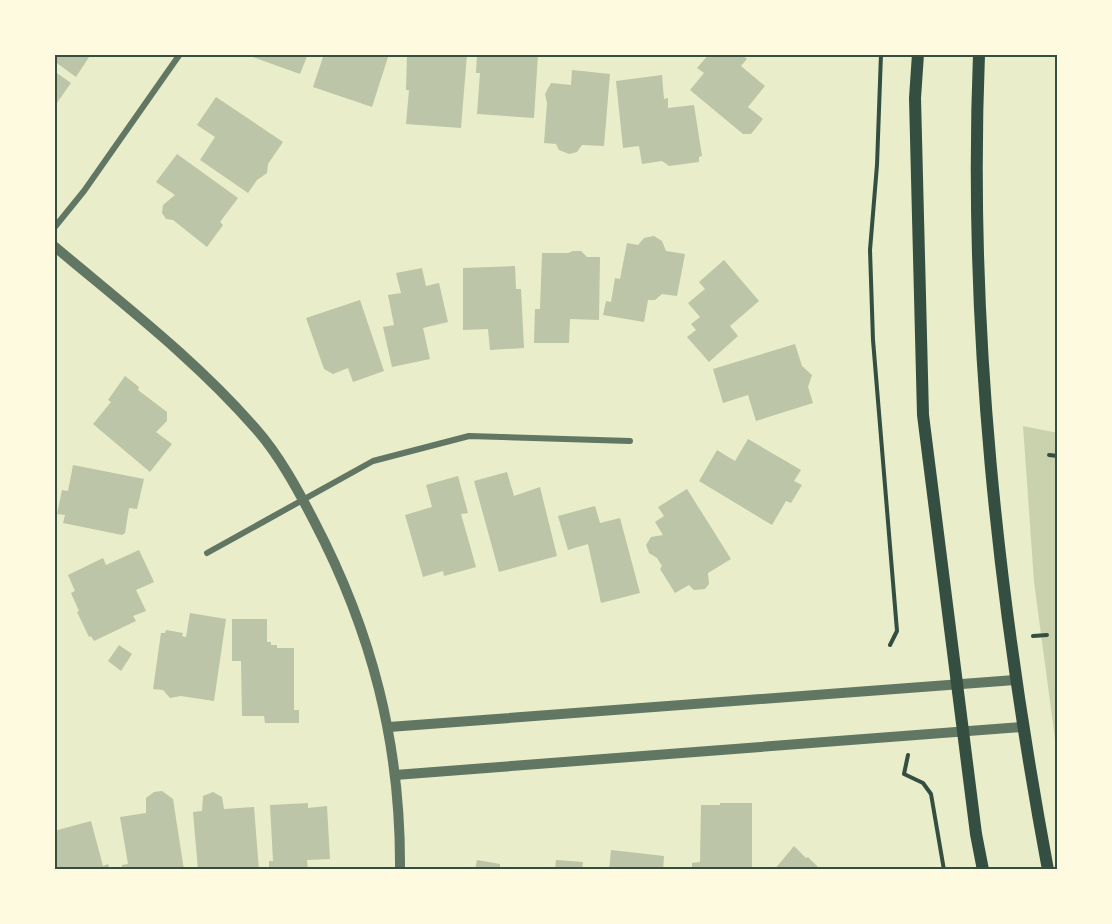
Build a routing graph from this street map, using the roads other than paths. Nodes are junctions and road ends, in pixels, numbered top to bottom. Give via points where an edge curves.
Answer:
1 (180, 54) edge
2 (918, 54) edge
3 (979, 54) edge
4 (54, 228) edge
5 (54, 246) edge
6 (630, 441) dead end
7 (302, 498) junction
8 (207, 553) dead end
9 (1015, 680) junction
10 (957, 684) junction
11 (389, 727) junction
12 (1021, 727) junction
13 (963, 731) junction
14 (395, 776) junction
15 (399, 870) edge
16 (983, 870) edge
17 (1048, 870) edge

1 - 4 street
2 - 10 main road via 923,415
3 - 9 main road via 977,269 992,479
5 - 7 street via 205,373 258,431
6 - 7 street via 469,436 373,461
7 - 8 street
7 - 11 street via 345,582 378,680
9 - 10 street
9 - 12 main road
10 - 11 street
10 - 13 main road
11 - 14 street
12 - 13 street
12 - 17 main road
13 - 14 street
13 - 16 main road
14 - 15 street

